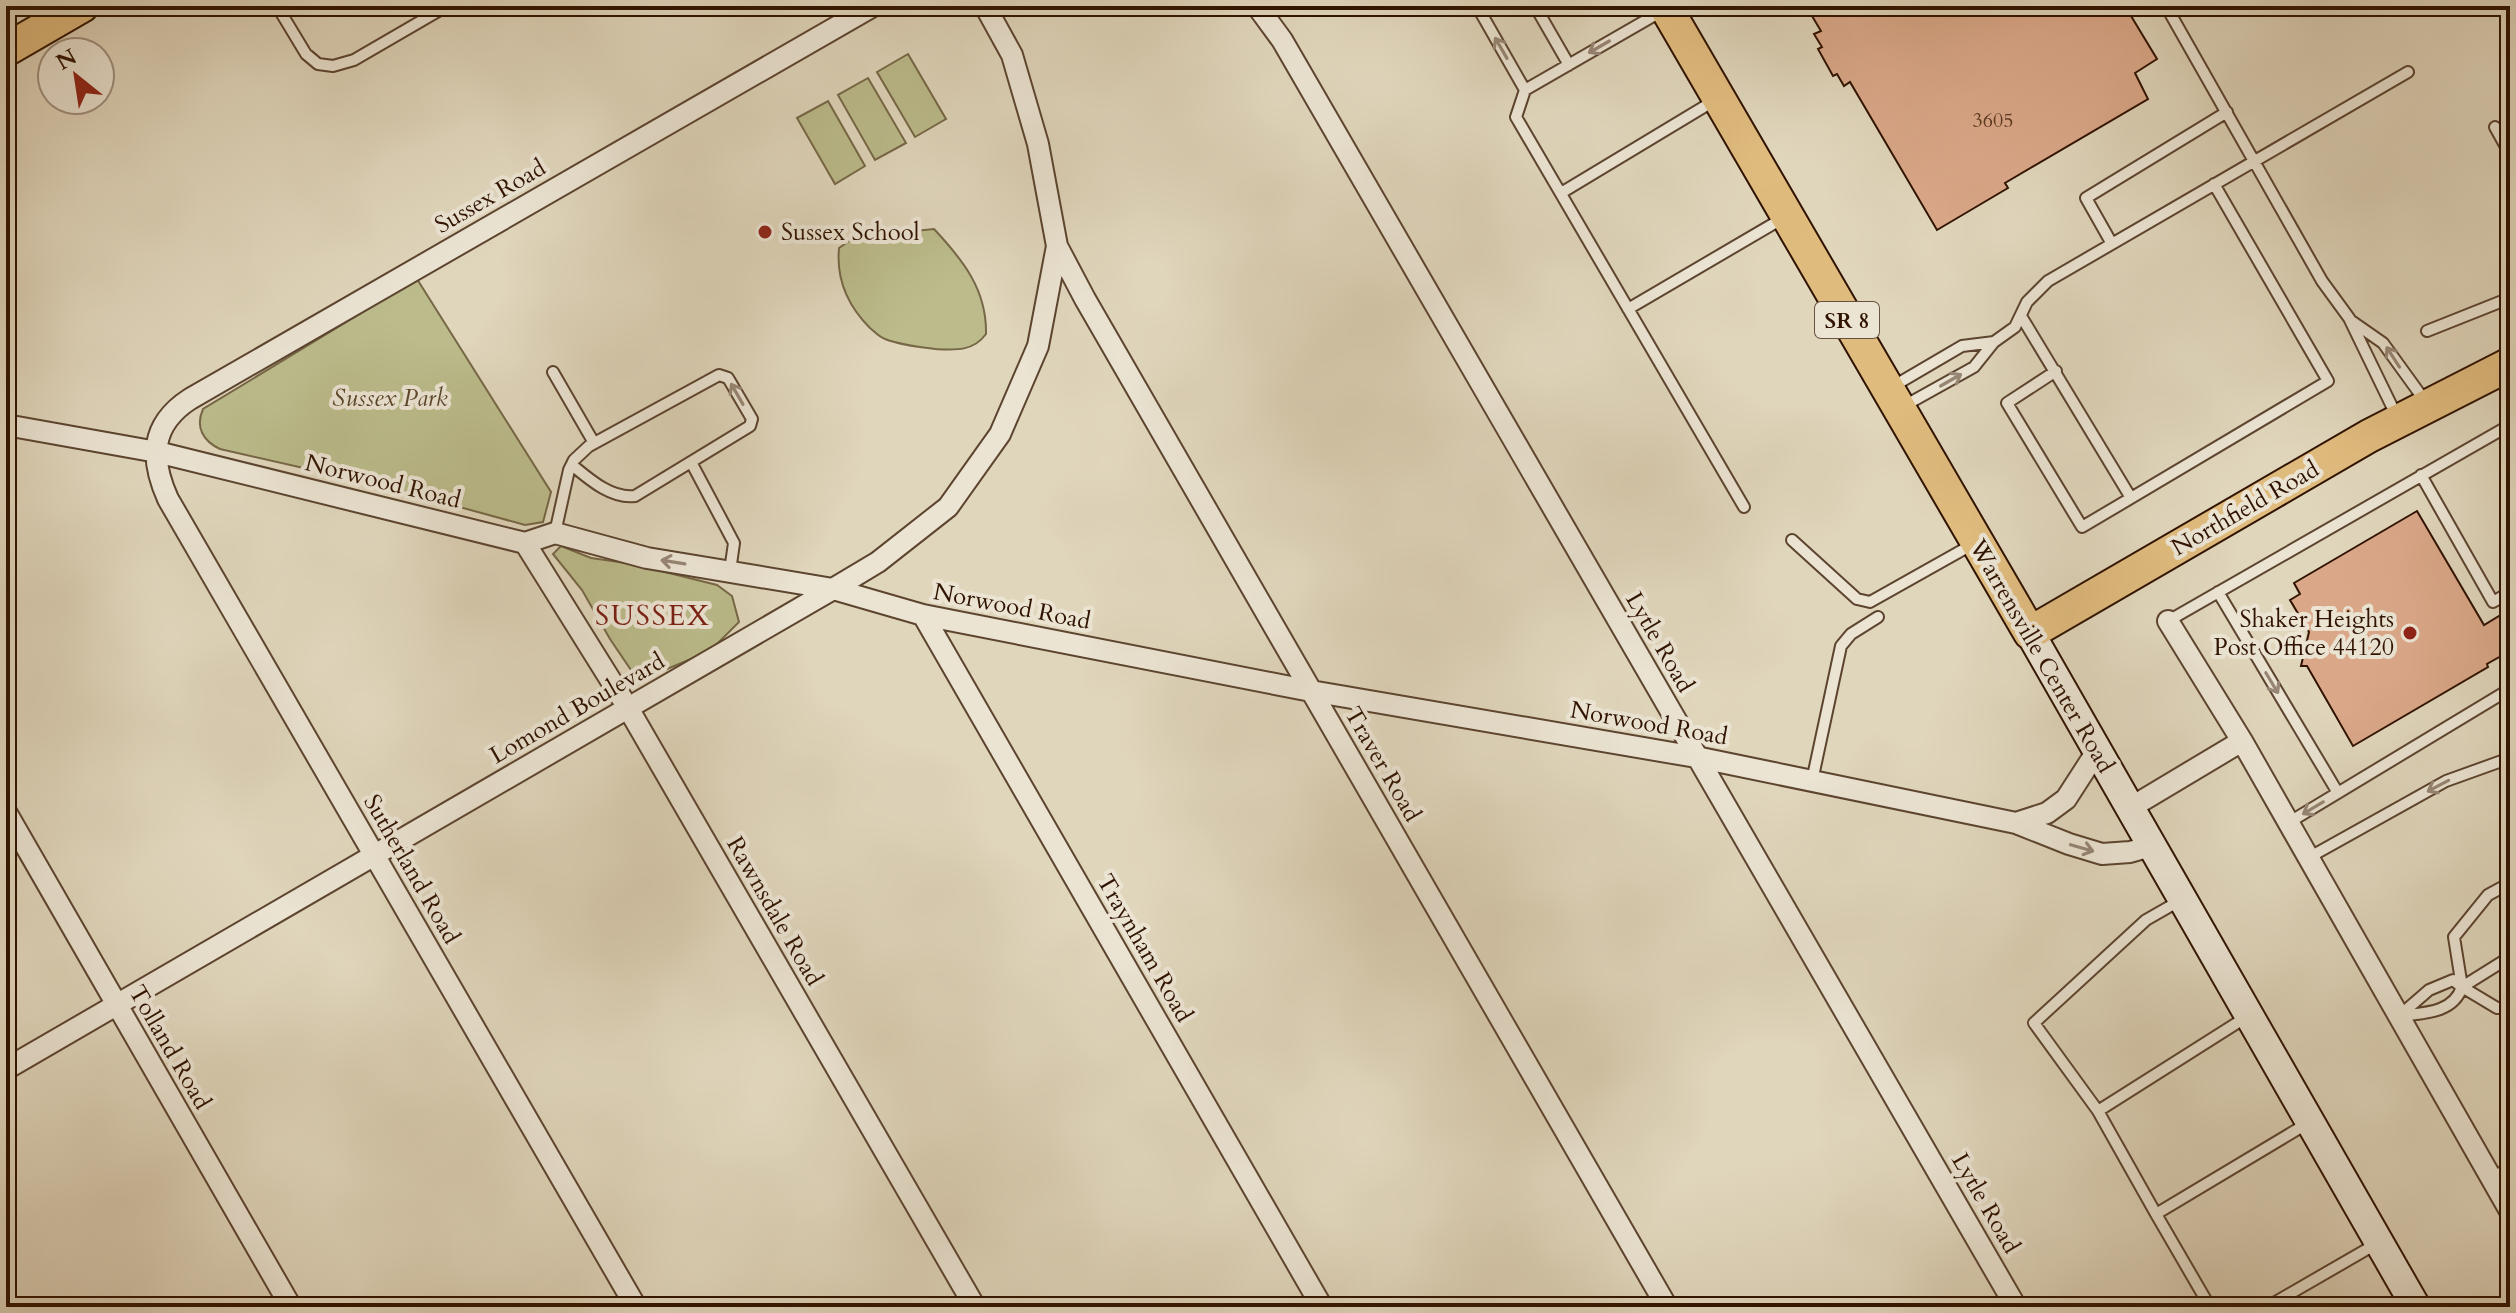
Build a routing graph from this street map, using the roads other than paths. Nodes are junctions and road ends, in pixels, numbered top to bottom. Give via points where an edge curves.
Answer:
1 (82, 6) edge
2 (277, 6) edge
3 (447, 6) edge
4 (873, 6) edge
5 (985, 6) edge
6 (1257, 6) edge
7 (1477, 6) edge
8 (1535, 6) edge
9 (2166, 6) edge
10 (1666, 7) edge
11 (6, 50) edge
12 (1569, 65) junction
13 (2408, 72) dead end
14 (1525, 90) junction
15 (1719, 98) junction
16 (2227, 112) junction
17 (2495, 127) dead end
18 (2510, 154) edge
19 (2255, 161) junction
20 (2214, 184) junction
21 (1561, 193) junction
22 (1786, 216) junction
23 (2112, 244) junction
24 (1057, 246) junction
25 (2510, 298) edge
26 (1628, 309) junction
27 (2021, 316) junction
28 (2349, 318) junction
29 (2427, 331) dead end
30 (1994, 342) junction
31 (2510, 364) edge
32 (2056, 371) junction
33 (553, 372) dead end
34 (2510, 376) edge
35 (2464, 388) junction
36 (1893, 399) junction
37 (2428, 405) junction
38 (2398, 420) junction
39 (6, 425) edge
40 (2510, 425) edge
41 (594, 443) junction
42 (157, 452) junction
43 (691, 462) junction
44 (572, 465) junction
45 (2421, 475) junction
46 (2131, 498) junction
47 (1744, 507) dead end
48 (555, 533) junction
49 (1792, 540) dead end
50 (1977, 542) junction
51 (525, 543) junction
52 (730, 571) junction
53 (833, 589) junction
54 (2218, 592) junction
55 (2510, 592) edge
56 (923, 615) junction
57 (1878, 617) dead end
58 (2168, 621) joint
59 (2030, 633) junction
60 (2510, 689) edge
61 (1311, 691) junction
62 (628, 708) junction
63 (2242, 741) junction
64 (2097, 751) junction
65 (1696, 757) junction
66 (2510, 758) edge
67 (1812, 781) junction
68 (2338, 793) junction
69 (2130, 808) junction
70 (6, 812) edge
71 (2016, 823) junction
72 (2288, 823) junction
73 (2151, 846) junction
74 (375, 856) junction
75 (2308, 858) junction
76 (2510, 883) edge
77 (2181, 900) junction
78 (2510, 957) edge
79 (2462, 987) junction
80 (116, 1006) junction
81 (2510, 1008) edge
82 (2248, 1016) junction
83 (2399, 1016) junction
84 (6, 1069) edge
85 (2098, 1111) junction
86 (2309, 1122) junction
87 (2510, 1168) edge
88 (2491, 1178) junction
89 (2510, 1211) edge
90 (2156, 1214) junction
91 (2379, 1242) junction
92 (291, 1307) edge
93 (636, 1307) edge
94 (975, 1307) edge
95 (1322, 1307) edge
96 (1667, 1307) edge
97 (2016, 1307) edge
98 (2210, 1307) edge
99 (2267, 1307) edge
100 (2416, 1307) edge

1 - 11 main road
2 - 3 lane via 306,54 318,64 333,66 354,60
4 - 42 street, Sussex Road via 190,399 167,418
5 - 24 street, Lomond Boulevard via 1012,55 1038,144
6 - 65 street, Lytle Road via 1290,53
14 -> 7 lane
8 - 12 lane
9 - 16 lane
10 -> 12 lane
10 - 15 main road, Warrensville Center Road / SR 8
12 - 14 lane
13 - 19 lane
14 - 21 lane via 1516,117
15 - 21 lane
15 - 22 main road, Warrensville Center Road / SR 8
16 - 19 lane
16 - 23 lane via 2086,198
17 - 18 lane
19 - 20 lane
19 - 28 lane via 2322,281
20 - 23 lane
20 - 46 lane via 2328,381
21 - 26 lane
22 - 26 lane
22 - 36 main road, Warrensville Center Road / SR 8
23 - 27 lane via 2044,283
24 - 53 street, Lomond Boulevard via 1038,346 1000,434 948,507 878,562
24 - 61 street, Traver Road
25 - 29 lane
26 - 47 lane
27 - 30 lane
27 - 32 lane
37 -> 28 lane via 2383,343
28 - 38 lane
36 -> 30 lane via 1974,367
30 - 36 lane via 1962,346
31 - 35 main road, Northfield Road
32 - 46 lane
32 - 46 lane via 2007,403 2082,527
33 - 41 lane
34 - 35 main road, Northfield Road
35 - 37 main road, Northfield Road
36 - 50 main road, Warrensville Center Road / SR 8
37 - 38 main road, Northfield Road
38 - 59 main road, Northfield Road
39 - 42 street, Norwood Road
40 - 45 lane
43 -> 41 lane via 752,422 724,376
41 - 44 lane
42 - 51 street, Norwood Road
42 - 74 street, Sutherland Road via 168,499
43 - 44 lane via 626,497
43 - 52 lane via 734,543
44 - 48 lane
45 - 54 lane
45 - 55 lane via 2493,602
48 - 51 street
52 -> 48 street, Norwood Road via 647,558
49 - 50 lane via 1857,599 1870,602
50 - 59 main road, Warrensville Center Road / SR 8
51 - 62 street, Rawnsdale Road
52 - 53 street, Norwood Road
53 - 56 street, Norwood Road
53 - 62 street, Lomond Boulevard
54 - 58 lane
54 -> 68 lane
56 - 61 street, Norwood Road
56 - 95 street, Traynham Road
57 - 67 lane via 1841,646
58 - 63 street
59 - 64 main road, Warrensville Center Road
60 - 68 lane
61 - 65 street, Norwood Road
61 - 96 street, Traver Road
62 - 74 street, Lomond Boulevard
62 - 94 street, Rawnsdale Road
63 - 69 street
63 - 72 street
64 - 69 main road, Warrensville Center Road
64 - 71 street via 2066,799 2047,813
65 - 67 street, Norwood Road
65 - 97 street, Lytle Road
66 -> 75 lane via 2446,781
67 - 71 street, Norwood Road
68 -> 72 lane
69 - 73 main road, Warrensville Center Road
70 - 80 street, Tolland Road
71 -> 73 street, Norwood Road via 2102,854
72 - 75 street
73 - 77 main road, Warrensville Center Road
74 - 80 street, Lomond Boulevard
74 - 93 street, Sutherland Road
75 - 83 street
76 - 79 lane via 2488,895 2454,937
77 - 82 main road, Warrensville Center Road
77 - 85 lane via 2146,920 2034,1023
78 - 79 lane
79 - 81 lane via 2497,1008
79 - 83 lane via 2458,998 2437,1011
79 - 83 lane via 2453,980 2429,990
80 - 84 street, Lomond Boulevard
80 - 92 street, Tolland Road
82 - 85 lane
82 - 86 main road, Warrensville Center Road
83 - 88 street
85 - 90 lane
86 - 90 lane
86 - 91 main road, Warrensville Center Road
87 - 88 lane
88 - 89 street
90 - 98 lane
91 - 99 lane
91 - 100 main road, Warrensville Center Road

